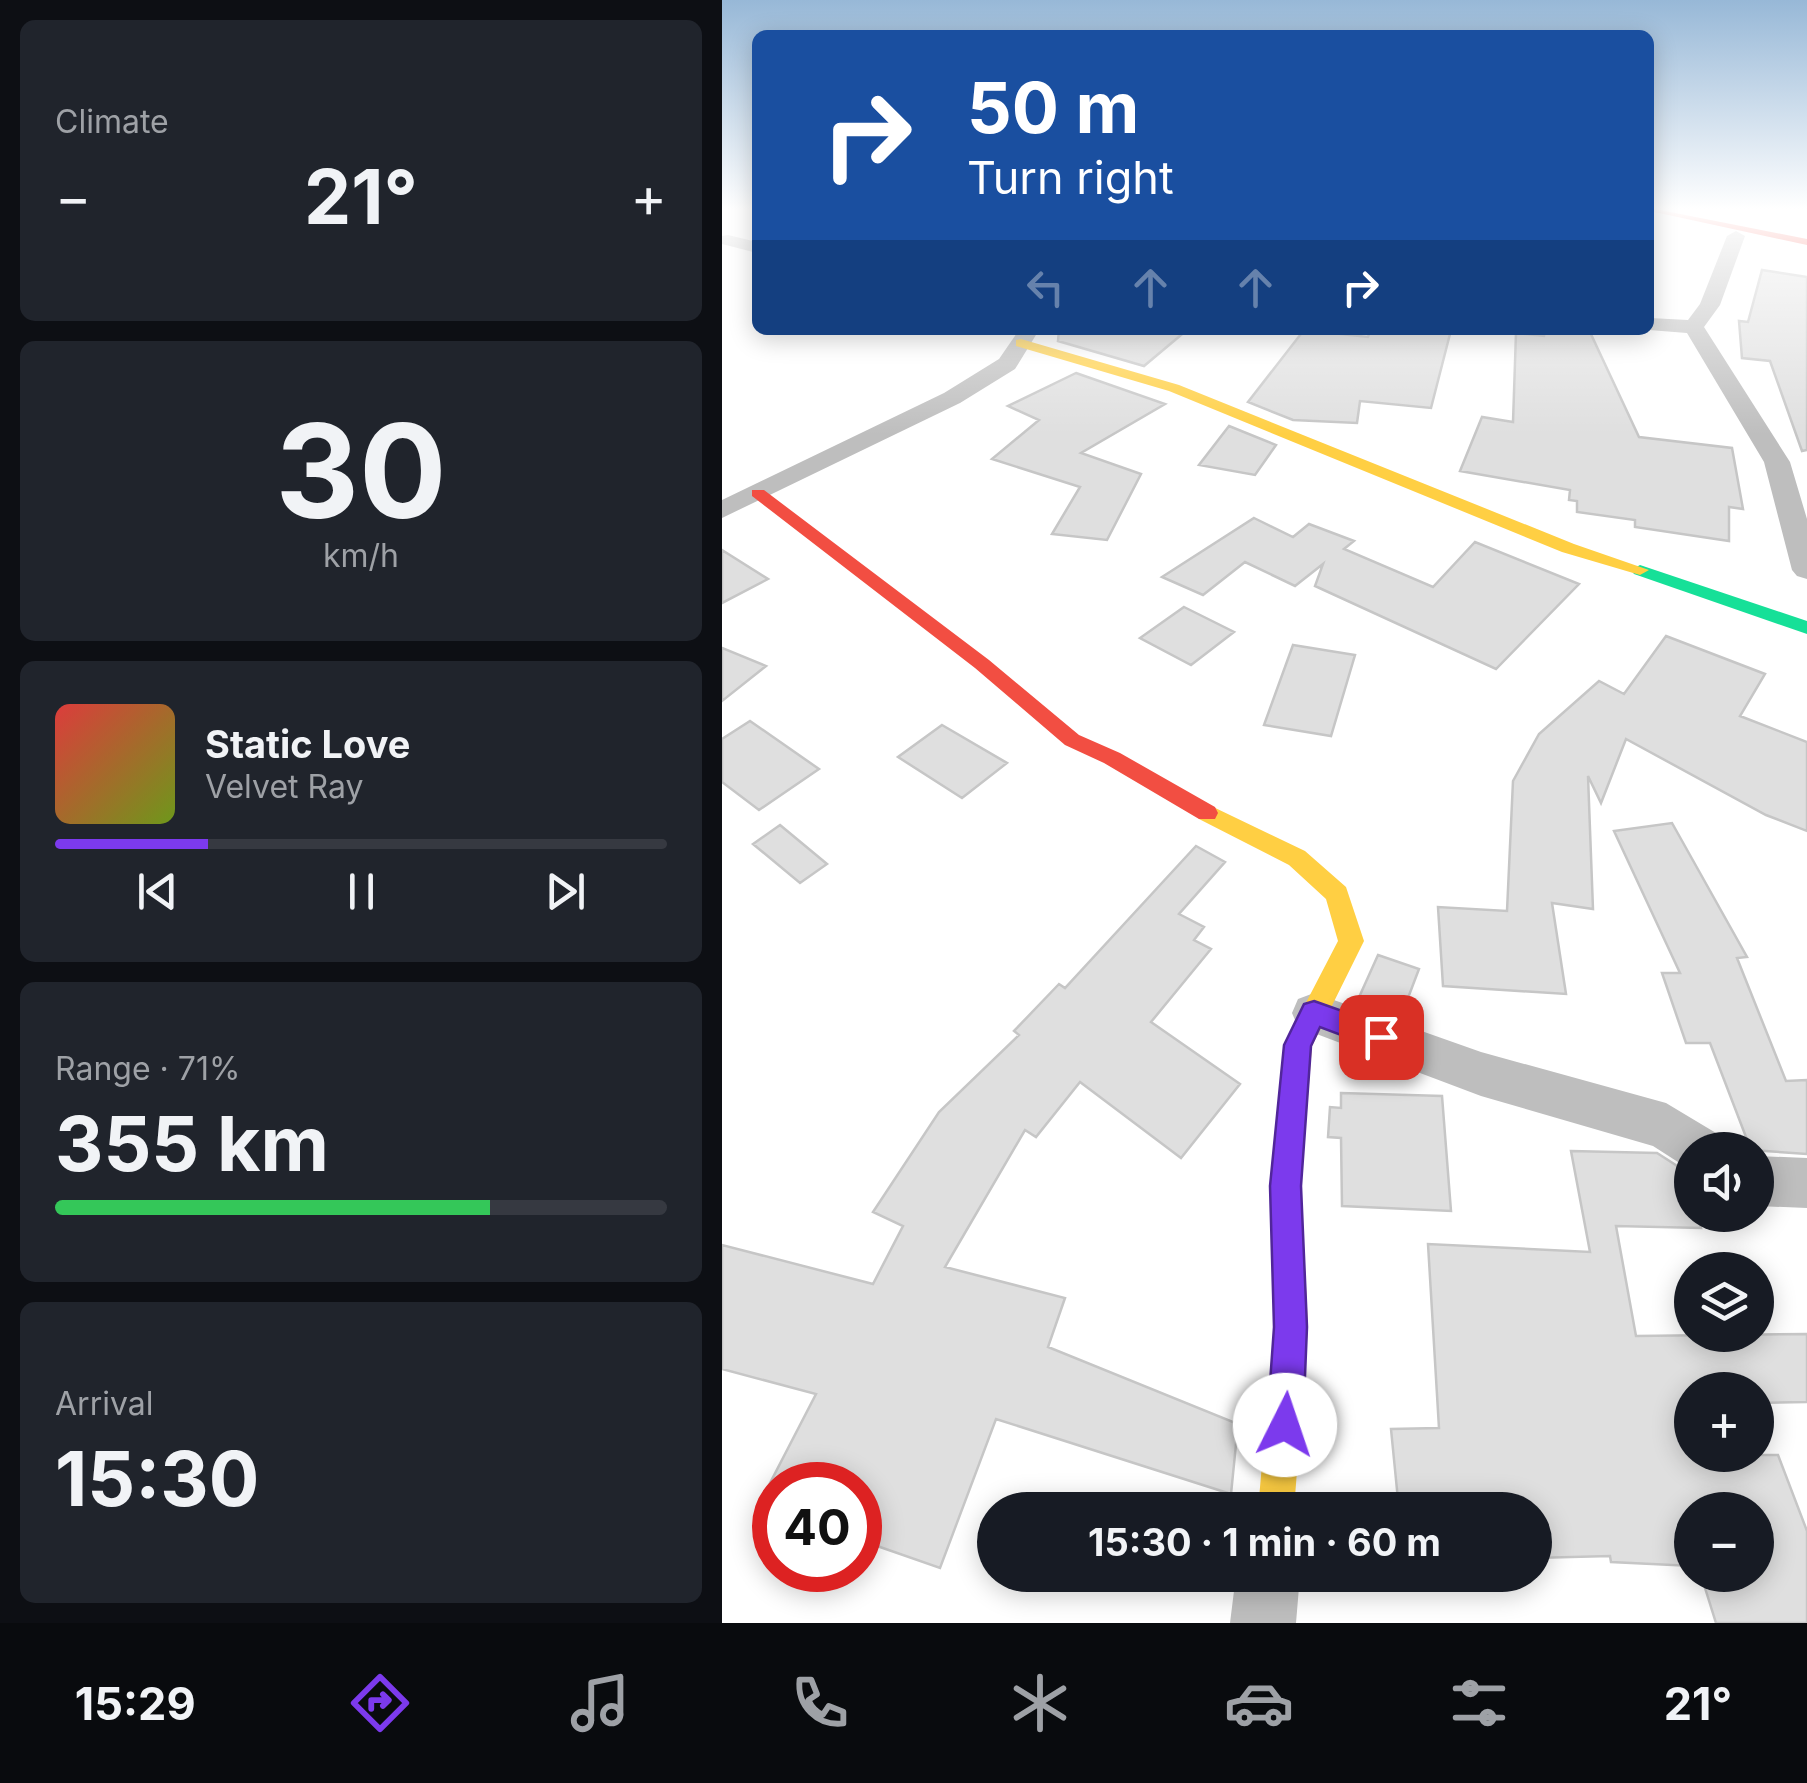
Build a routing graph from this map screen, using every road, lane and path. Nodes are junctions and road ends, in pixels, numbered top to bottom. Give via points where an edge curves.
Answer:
1 (1718, 284) edge
2 (1654, 324) edge
3 (1694, 327) junction
4 (1025, 336) edge
5 (1778, 462) junction
6 (1806, 469) edge
7 (758, 493) junction
8 (722, 510) edge
9 (1806, 570) edge
10 (1806, 628) edge
11 (1314, 1013) junction
12 (1674, 1132) edge
13 (1774, 1182) edge
14 (1806, 1183) edge
15 (1277, 1492) edge
16 (1267, 1592) edge
17 (1264, 1623) edge

1 - 3 street
2 - 3 street
3 - 5 street
4 - 7 street via 1007,364 952,398
4 - 10 main road via 1174,388 1568,548
5 - 6 street
5 - 9 street
7 - 8 street
7 - 11 main road via 1072,740 1296,858 1337,894 1350,941
11 - 12 street via 1481,1074
11 - 15 main road via 1298,1045 1290,1108 1291,1327
13 - 14 street
16 - 17 street

